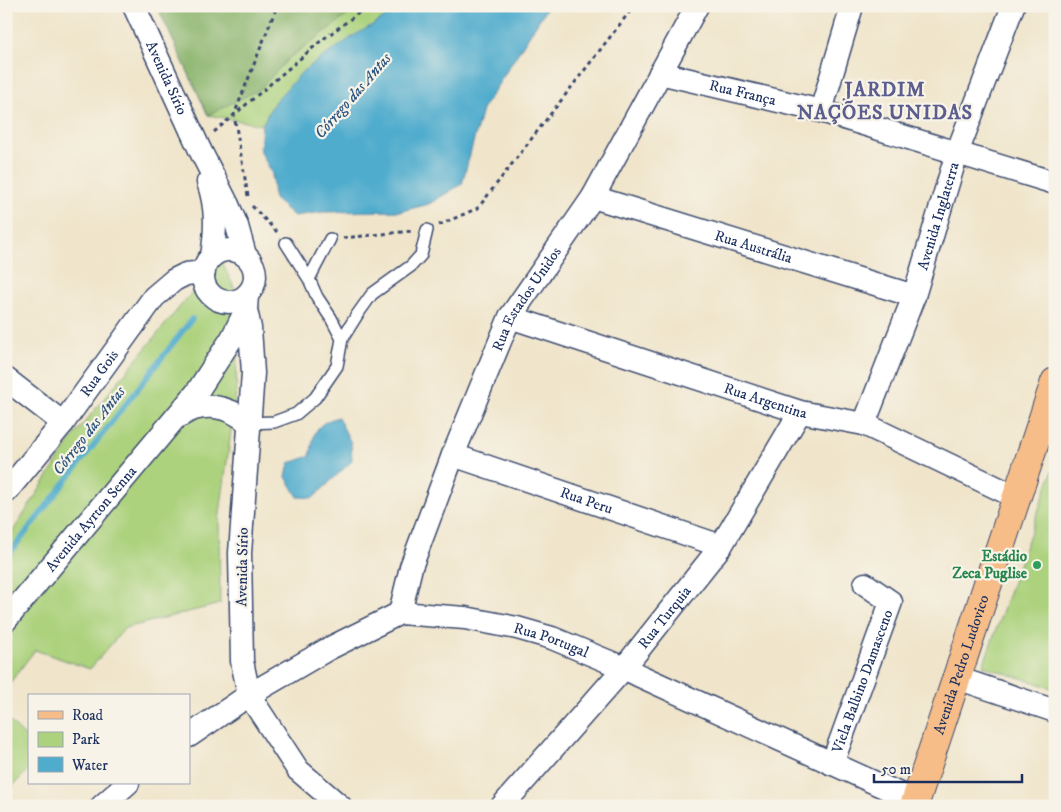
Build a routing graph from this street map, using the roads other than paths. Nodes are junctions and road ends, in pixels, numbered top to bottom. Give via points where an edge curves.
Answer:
1 (134, 6) edge
2 (696, 6) edge
3 (852, 6) edge
4 (1013, 6) edge
5 (660, 73) junction
6 (821, 110) junction
7 (200, 148) junction
8 (957, 153) junction
9 (1055, 183) edge
10 (593, 197) junction
11 (427, 230) road end
12 (330, 239) road end
13 (286, 243) road end
14 (245, 255) junction
15 (208, 264) junction
16 (309, 279) junction
17 (914, 296) junction
18 (247, 303) junction
19 (510, 317) junction
20 (342, 339) junction
21 (6, 379) edge
22 (1055, 382) edge
23 (800, 412) junction
24 (177, 418) junction
25 (63, 423) junction
26 (249, 423) junction
27 (864, 424) junction
28 (453, 455) junction
29 (6, 492) edge
30 (1016, 497) junction
31 (721, 546) junction
32 (865, 584) dead end
33 (400, 613) junction
34 (6, 620) edge
35 (624, 668) junction
36 (957, 678) junction
37 (249, 695) junction
38 (1055, 711) edge
39 (190, 735) edge
40 (832, 764) junction
41 (127, 784) edge
42 (916, 804) edge
43 (102, 806) edge
44 (340, 806) edge
45 (502, 806) edge

1 - 7 street, Avenida Sírio
2 - 5 street, Rua Estados Unidos
3 - 6 street
4 - 8 street, Avenida Inglaterra
5 - 6 street, Rua França
5 - 10 street, Rua Estados Unidos
6 - 8 street, Rua França
7 - 14 street, Avenida Sírio via 232,212
7 - 15 street, Avenida Sírio via 214,201 216,231
8 - 9 street, Rua França
8 - 17 street, Avenida Inglaterra
10 - 17 street, Rua Austrália
10 - 19 street, Rua Estados Unidos
11 - 20 lane via 421,255 372,294
12 - 16 lane
13 - 16 lane
14 - 15 street via 237,250 219,251
14 - 18 street via 251,261 255,279
15 - 18 street via 204,282 214,297 222,301
15 - 25 street, Rua Gois via 174,280 154,297
16 - 20 lane
17 - 27 street, Avenida Inglaterra
18 - 24 street, Avenida Ayrton Senna via 216,365
18 - 26 street, Avenida Sírio via 253,373
19 - 23 street, Rua Argentina
19 - 28 street, Rua Estados Unidos
20 - 26 lane via 337,366 315,398 296,414 274,422
21 - 25 street
22 - 30 main road, Avenida Pedro Ludovico
23 - 27 street, Rua Argentina
23 - 31 street, Rua Turquia
24 - 26 street, Avenida Ayrton Senna via 195,408 216,406 228,409
24 - 34 street, Avenida Ayrton Senna
25 - 29 street, Rua Gois
26 - 37 street, Avenida Sírio via 240,553 242,661
27 - 30 street, Rua Argentina
28 - 31 street, Rua Peru
28 - 33 street, Rua Estados Unidos via 411,567
30 - 36 main road, Avenida Pedro Ludovico
31 - 35 street, Rua Turquia
32 - 40 street, Viela Balbino Damasceno via 891,602
33 - 35 street, Rua Portugal via 465,618 517,628 552,638
33 - 37 street via 328,649
35 - 40 street, Rua Portugal
35 - 45 street, Rua Turquia
36 - 38 street
36 - 42 main road, Avenida Pedro Ludovico
37 - 39 street
37 - 44 street, Avenida Sírio via 298,770
40 - 42 street, Rua Portugal
41 - 43 street

